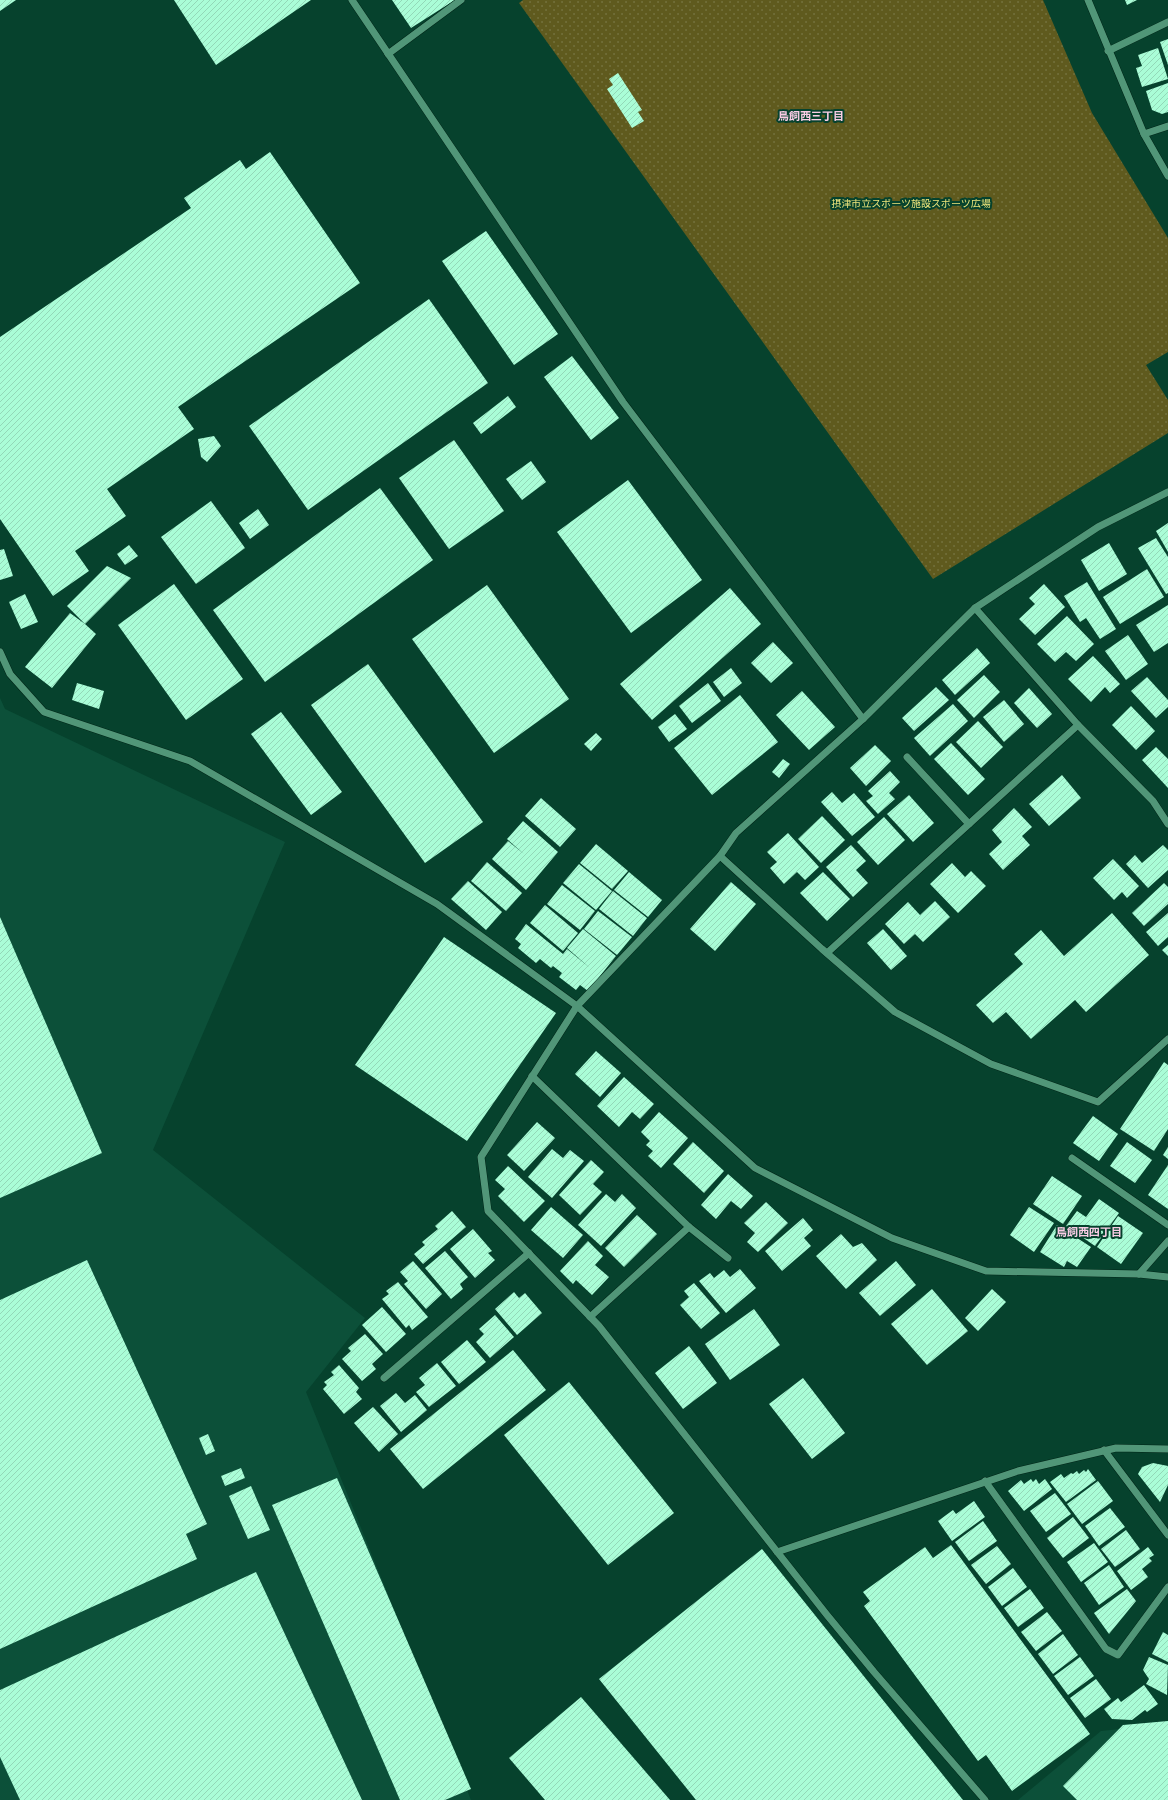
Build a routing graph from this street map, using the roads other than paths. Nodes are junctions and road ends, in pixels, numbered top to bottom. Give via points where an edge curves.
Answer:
1 (352, 0) edge
2 (461, 0) edge
3 (1088, 0) edge
4 (1168, 22) edge
5 (1108, 51) junction
6 (388, 54) junction
7 (1168, 126) edge
8 (1144, 134) junction
9 (1168, 176) edge
10 (1168, 492) edge
11 (975, 608) junction
12 (0, 652) edge
13 (863, 719) junction
14 (1078, 725) junction
15 (907, 757) dead end
16 (969, 824) junction
17 (1168, 824) edge
18 (720, 856) junction
19 (827, 953) junction
20 (577, 1006) junction
21 (1168, 1039) edge
22 (532, 1076) junction
23 (1072, 1158) dead end
24 (1168, 1224) edge
25 (689, 1227) junction
26 (1168, 1241) edge
27 (529, 1253) junction
28 (728, 1258) dead end
29 (1139, 1274) junction
30 (1168, 1277) edge
31 (590, 1317) junction
32 (384, 1378) dead end
33 (1168, 1448) edge
34 (1104, 1450) junction
35 (985, 1481) junction
36 (1168, 1535) edge
37 (777, 1552) junction
38 (1168, 1587) edge
39 (985, 1800) edge

1 - 6 street
2 - 6 street
3 - 5 street
4 - 5 street
5 - 8 street
6 - 13 street via 623,402
7 - 8 street
8 - 9 street
10 - 11 street via 1098,527
11 - 13 street
11 - 14 street
12 - 20 street via 10,674 44,712 190,761 437,904
13 - 18 street via 736,833
14 - 16 street
14 - 17 street via 1153,801
15 - 16 street
16 - 19 street
18 - 19 street
18 - 20 street
19 - 21 street via 902,1016 991,1064 1098,1102
20 - 22 street
20 - 29 street via 755,1168 892,1238 986,1271
22 - 25 street
22 - 27 street via 482,1157 488,1211
23 - 24 street
25 - 28 street
25 - 31 street
26 - 29 street
27 - 31 street
27 - 32 street
29 - 30 street
31 - 37 street
33 - 34 street
34 - 35 street
34 - 36 street
35 - 37 street
35 - 38 street via 1106,1649 1118,1655
37 - 39 street via 874,1672

